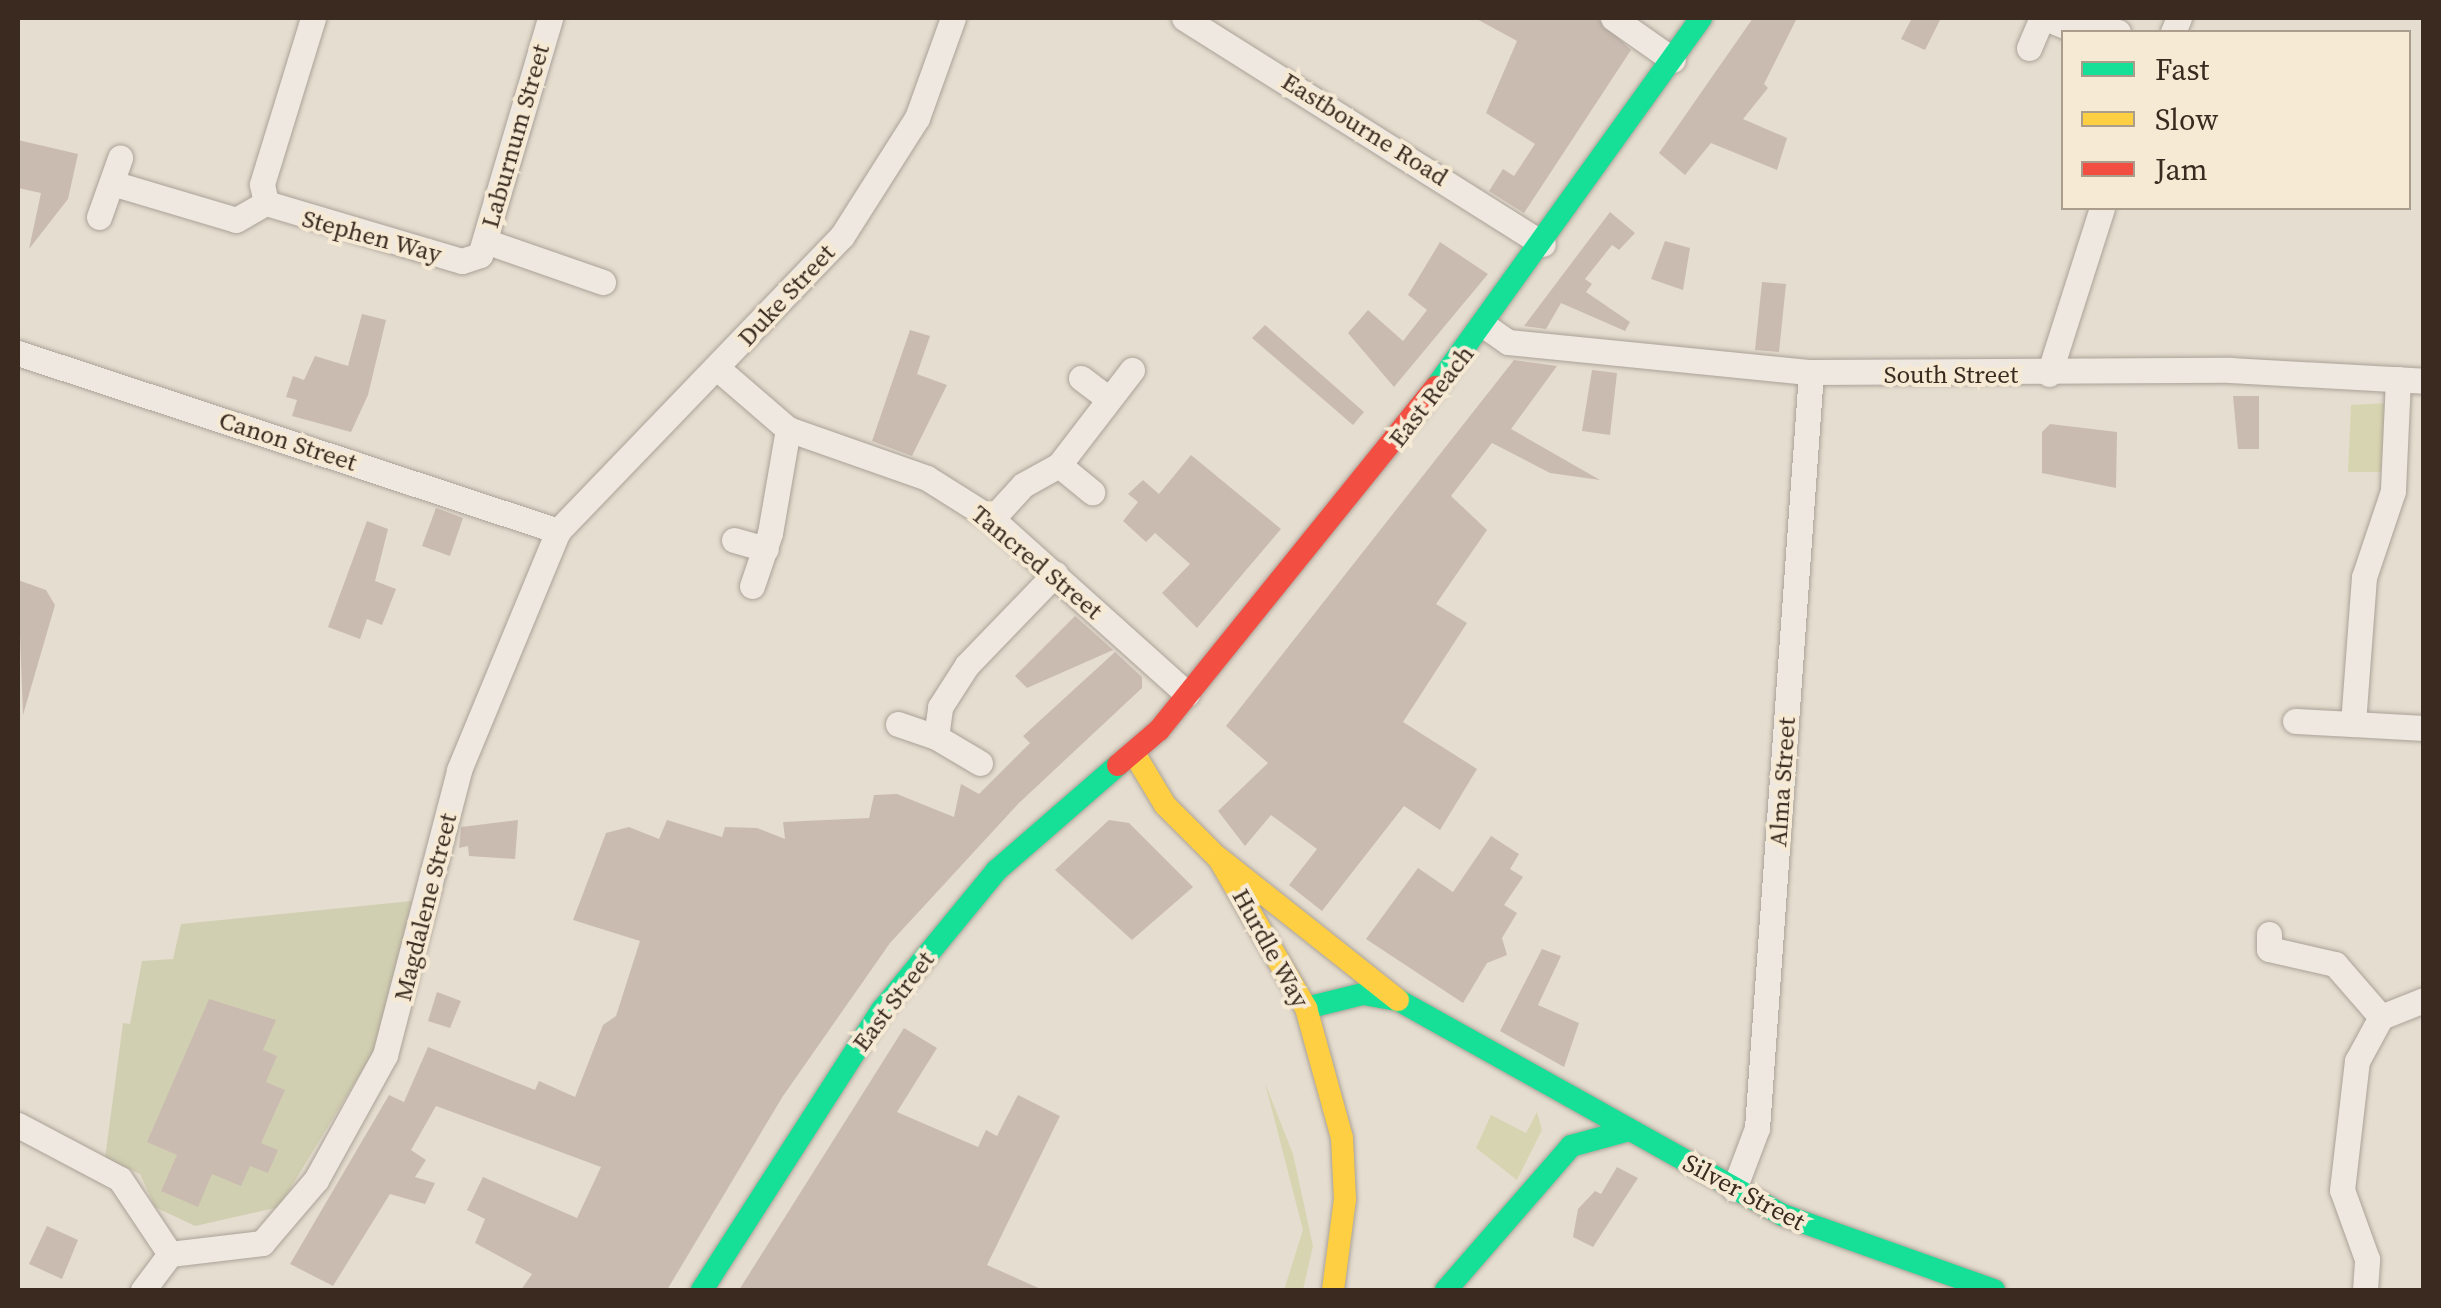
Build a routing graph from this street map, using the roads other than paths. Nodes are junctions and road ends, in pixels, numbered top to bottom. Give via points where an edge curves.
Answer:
1 (314, 18) edge
2 (550, 18) edge
3 (953, 18) edge
4 (1184, 18) edge
5 (1614, 18) edge
6 (1701, 18) edge
7 (2044, 18) edge
8 (2074, 30) edge
9 (2029, 48) dead end
10 (1673, 60) junction
11 (266, 203) junction
12 (2101, 210) edge
13 (100, 217) dead end
14 (1543, 244) junction
15 (482, 248) junction
16 (602, 282) dead end
17 (1485, 326) junction
18 (18, 353) edge
19 (717, 368) junction
20 (1132, 370) dead end
21 (1811, 372) junction
22 (2049, 374) junction
23 (1081, 378) dead end
24 (2411, 380) edge
25 (1108, 398) junction
26 (788, 428) junction
27 (1059, 465) junction
28 (1092, 492) dead end
29 (992, 519) junction
30 (558, 531) junction
31 (734, 540) dead end
32 (766, 549) junction
33 (1054, 574) junction
34 (752, 586) dead end
35 (1187, 694) junction
36 (2295, 721) dead end
37 (898, 724) dead end
38 (2353, 724) junction
39 (2424, 728) edge
40 (936, 737) junction
41 (1134, 755) junction
42 (980, 763) dead end
43 (1219, 859) junction
44 (2270, 934) dead end
45 (1398, 1000) junction
46 (2424, 1000) edge
47 (1306, 1008) junction
48 (2381, 1018) junction
49 (1560, 1094) junction
50 (18, 1125) edge
51 (1629, 1130) junction
52 (1571, 1146) junction
53 (1734, 1188) junction
54 (170, 1254) junction
55 (143, 1290) edge
56 (702, 1290) edge
57 (1332, 1290) edge
58 (1446, 1290) edge
59 (1994, 1290) edge
60 (2366, 1290) edge

1 - 11 street via 262,184
2 - 15 street, Laburnum Street
3 - 19 street, Duke Street via 917,118 842,236
4 - 14 street, Eastbourne Road
5 - 10 street
6 - 10 main road, East Reach
7 - 8 street
7 - 9 street
10 - 14 main road, East Reach
11 - 13 street via 236,220 116,170
11 - 15 street, Stephen Way via 462,261
12 - 22 street
14 - 17 main road, East Reach
15 - 16 street, Stephen Way
17 - 21 street, South Street via 1508,342
17 - 35 main road, East Reach
18 - 30 street, Canon Street
19 - 26 street, Tancred Street
19 - 30 street, Duke Street
20 - 25 street
21 - 22 street, South Street
21 - 53 street, Alma Street via 1757,1128
22 - 24 street, South Street via 2230,370
23 - 25 street
24 - 38 street via 2393,492 2364,577
25 - 27 street
26 - 29 street, Tancred Street via 927,478
26 - 32 street
27 - 28 street
27 - 29 street via 1023,485
29 - 33 street, Tancred Street
30 - 54 street, Magdalene Street via 464,753 385,1055 278,1231 243,1250
31 - 32 street
32 - 34 street
33 - 35 street, Tancred Street
33 - 40 street via 954,683
35 - 41 main road, East Reach
36 - 38 street
37 - 40 street
38 - 39 street
40 - 42 street
41 - 43 main road, Hurdle Way via 1164,805
41 - 56 main road, East Street via 1046,822 941,936 835,1079
43 - 45 main road
43 - 47 main road, Hurdle Way
44 - 48 street via 2269,948 2334,964
45 - 47 main road, Silver Street via 1364,994
45 - 49 main road, Silver Street
46 - 48 street
47 - 57 main road, Hurdle Way via 1342,1138 1345,1199
48 - 60 street via 2357,1061 2342,1190 2367,1259
49 - 51 main road, Silver Street
49 - 52 main road
50 - 54 street via 120,1179
51 - 52 main road
51 - 53 main road, Silver Street
52 - 58 main road
53 - 59 main road, Silver Street via 1828,1236
54 - 55 street

